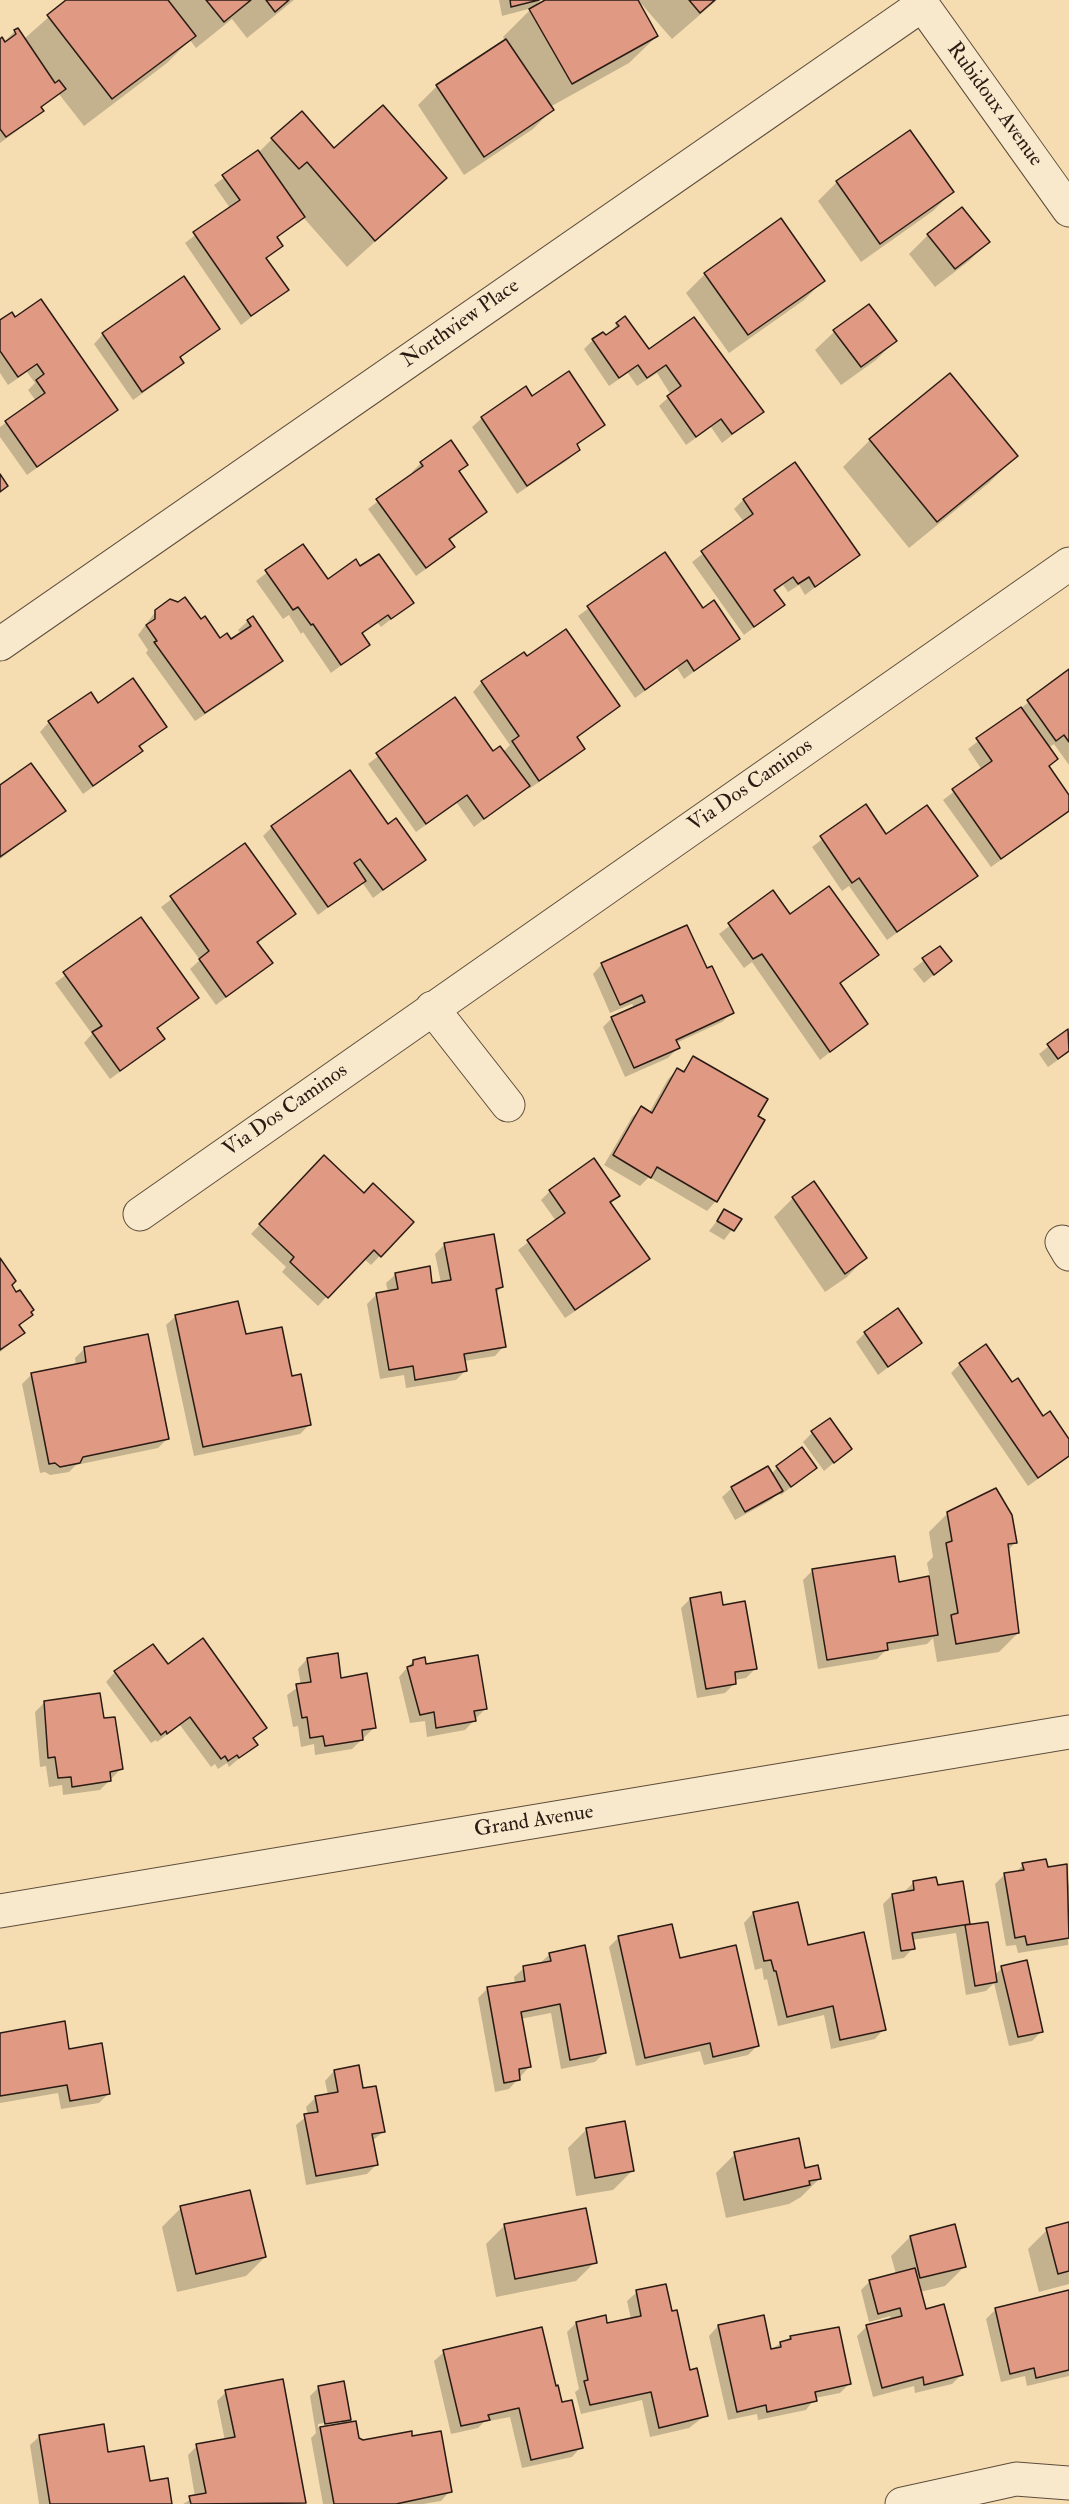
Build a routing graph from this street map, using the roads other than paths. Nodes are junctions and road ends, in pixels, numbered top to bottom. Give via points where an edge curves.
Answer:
1 (921, 2) edge
2 (1069, 210) edge
3 (1069, 564) edge
4 (0, 644) edge
5 (432, 1008) junction
6 (508, 1105) dead end
7 (140, 1214) dead end
8 (1069, 1732) edge
9 (0, 1911) edge
10 (1069, 2483) edge
11 (902, 2504) edge

1 - 2 street, Rubidoux Avenue
1 - 4 street, Northview Place
3 - 5 street, Via Dos Caminos
5 - 6 street
5 - 7 street, Via Dos Caminos
8 - 9 street, Grand Avenue
10 - 11 street via 1016,2479

